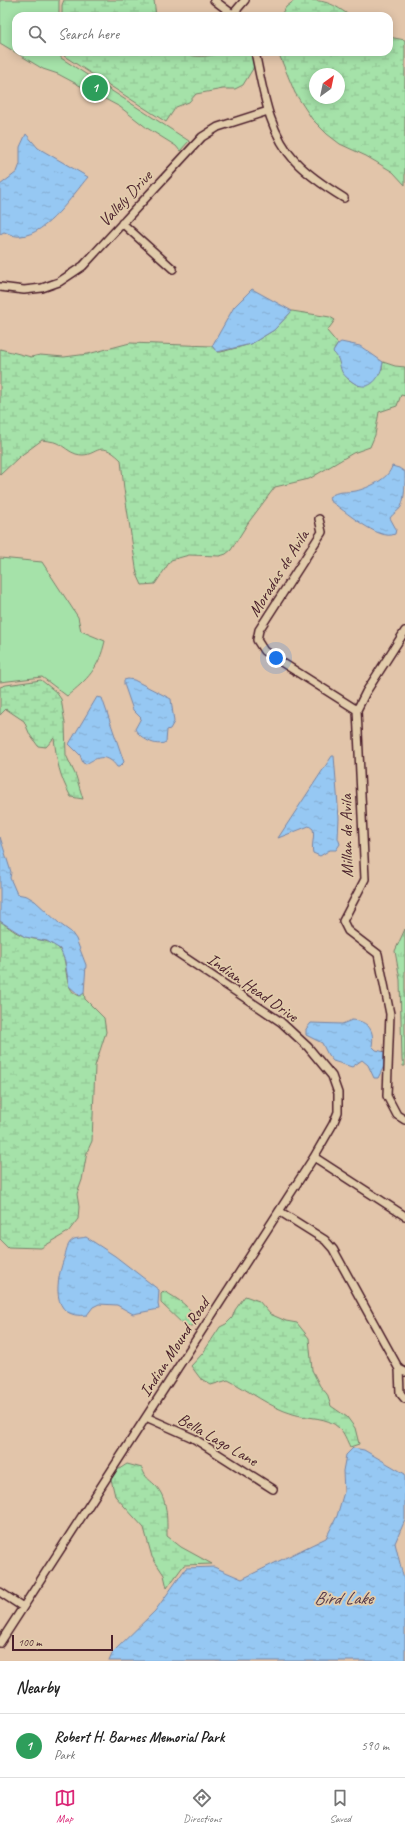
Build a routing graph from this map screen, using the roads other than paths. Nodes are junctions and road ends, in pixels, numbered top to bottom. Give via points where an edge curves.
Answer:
1 (214, 0) edge
2 (245, 0) edge
3 (230, 12) edge
4 (236, 12) edge
5 (256, 56) edge
6 (268, 111) junction
7 (344, 198) dead end
8 (122, 223) junction
9 (173, 269) dead end
10 (0, 287) edge
11 (319, 519) dead end
12 (405, 631) edge
13 (357, 710) junction
14 (175, 951) dead end
15 (405, 1120) edge
16 (314, 1157) junction
17 (279, 1211) junction
18 (405, 1216) edge
19 (402, 1371) edge
20 (405, 1399) edge
21 (146, 1417) junction
22 (273, 1489) dead end
23 (0, 1592) edge
24 (23, 1607) junction
25 (0, 1643) edge

1 - 3 street
2 - 4 street
5 - 6 street
6 - 7 street via 278,137 294,160 313,178
6 - 8 street, Vallely Drive via 218,127 202,137
8 - 9 street
8 - 10 street, Vallely Drive via 83,266 59,282 42,288 24,290
11 - 13 street, Moradas de Avila via 322,532 259,630 257,640 264,651
12 - 13 street, Millan de Avila
13 - 15 street, Millan de Avila via 365,879 343,921 348,931 378,954 390,1014 387,1096 397,1115
14 - 16 street, Indian Head Drive via 281,1022 308,1047 332,1076 338,1093 338,1112
16 - 17 street, Indian Mound Road
16 - 18 street
17 - 19 street via 325,1240 332,1249
17 - 21 street, Indian Mound Road
19 - 20 street via 400,1393
21 - 22 street, Bella Lago Lane via 193,1438
21 - 24 street, Indian Mound Road
23 - 24 street
24 - 25 street, Indian Mound Road

